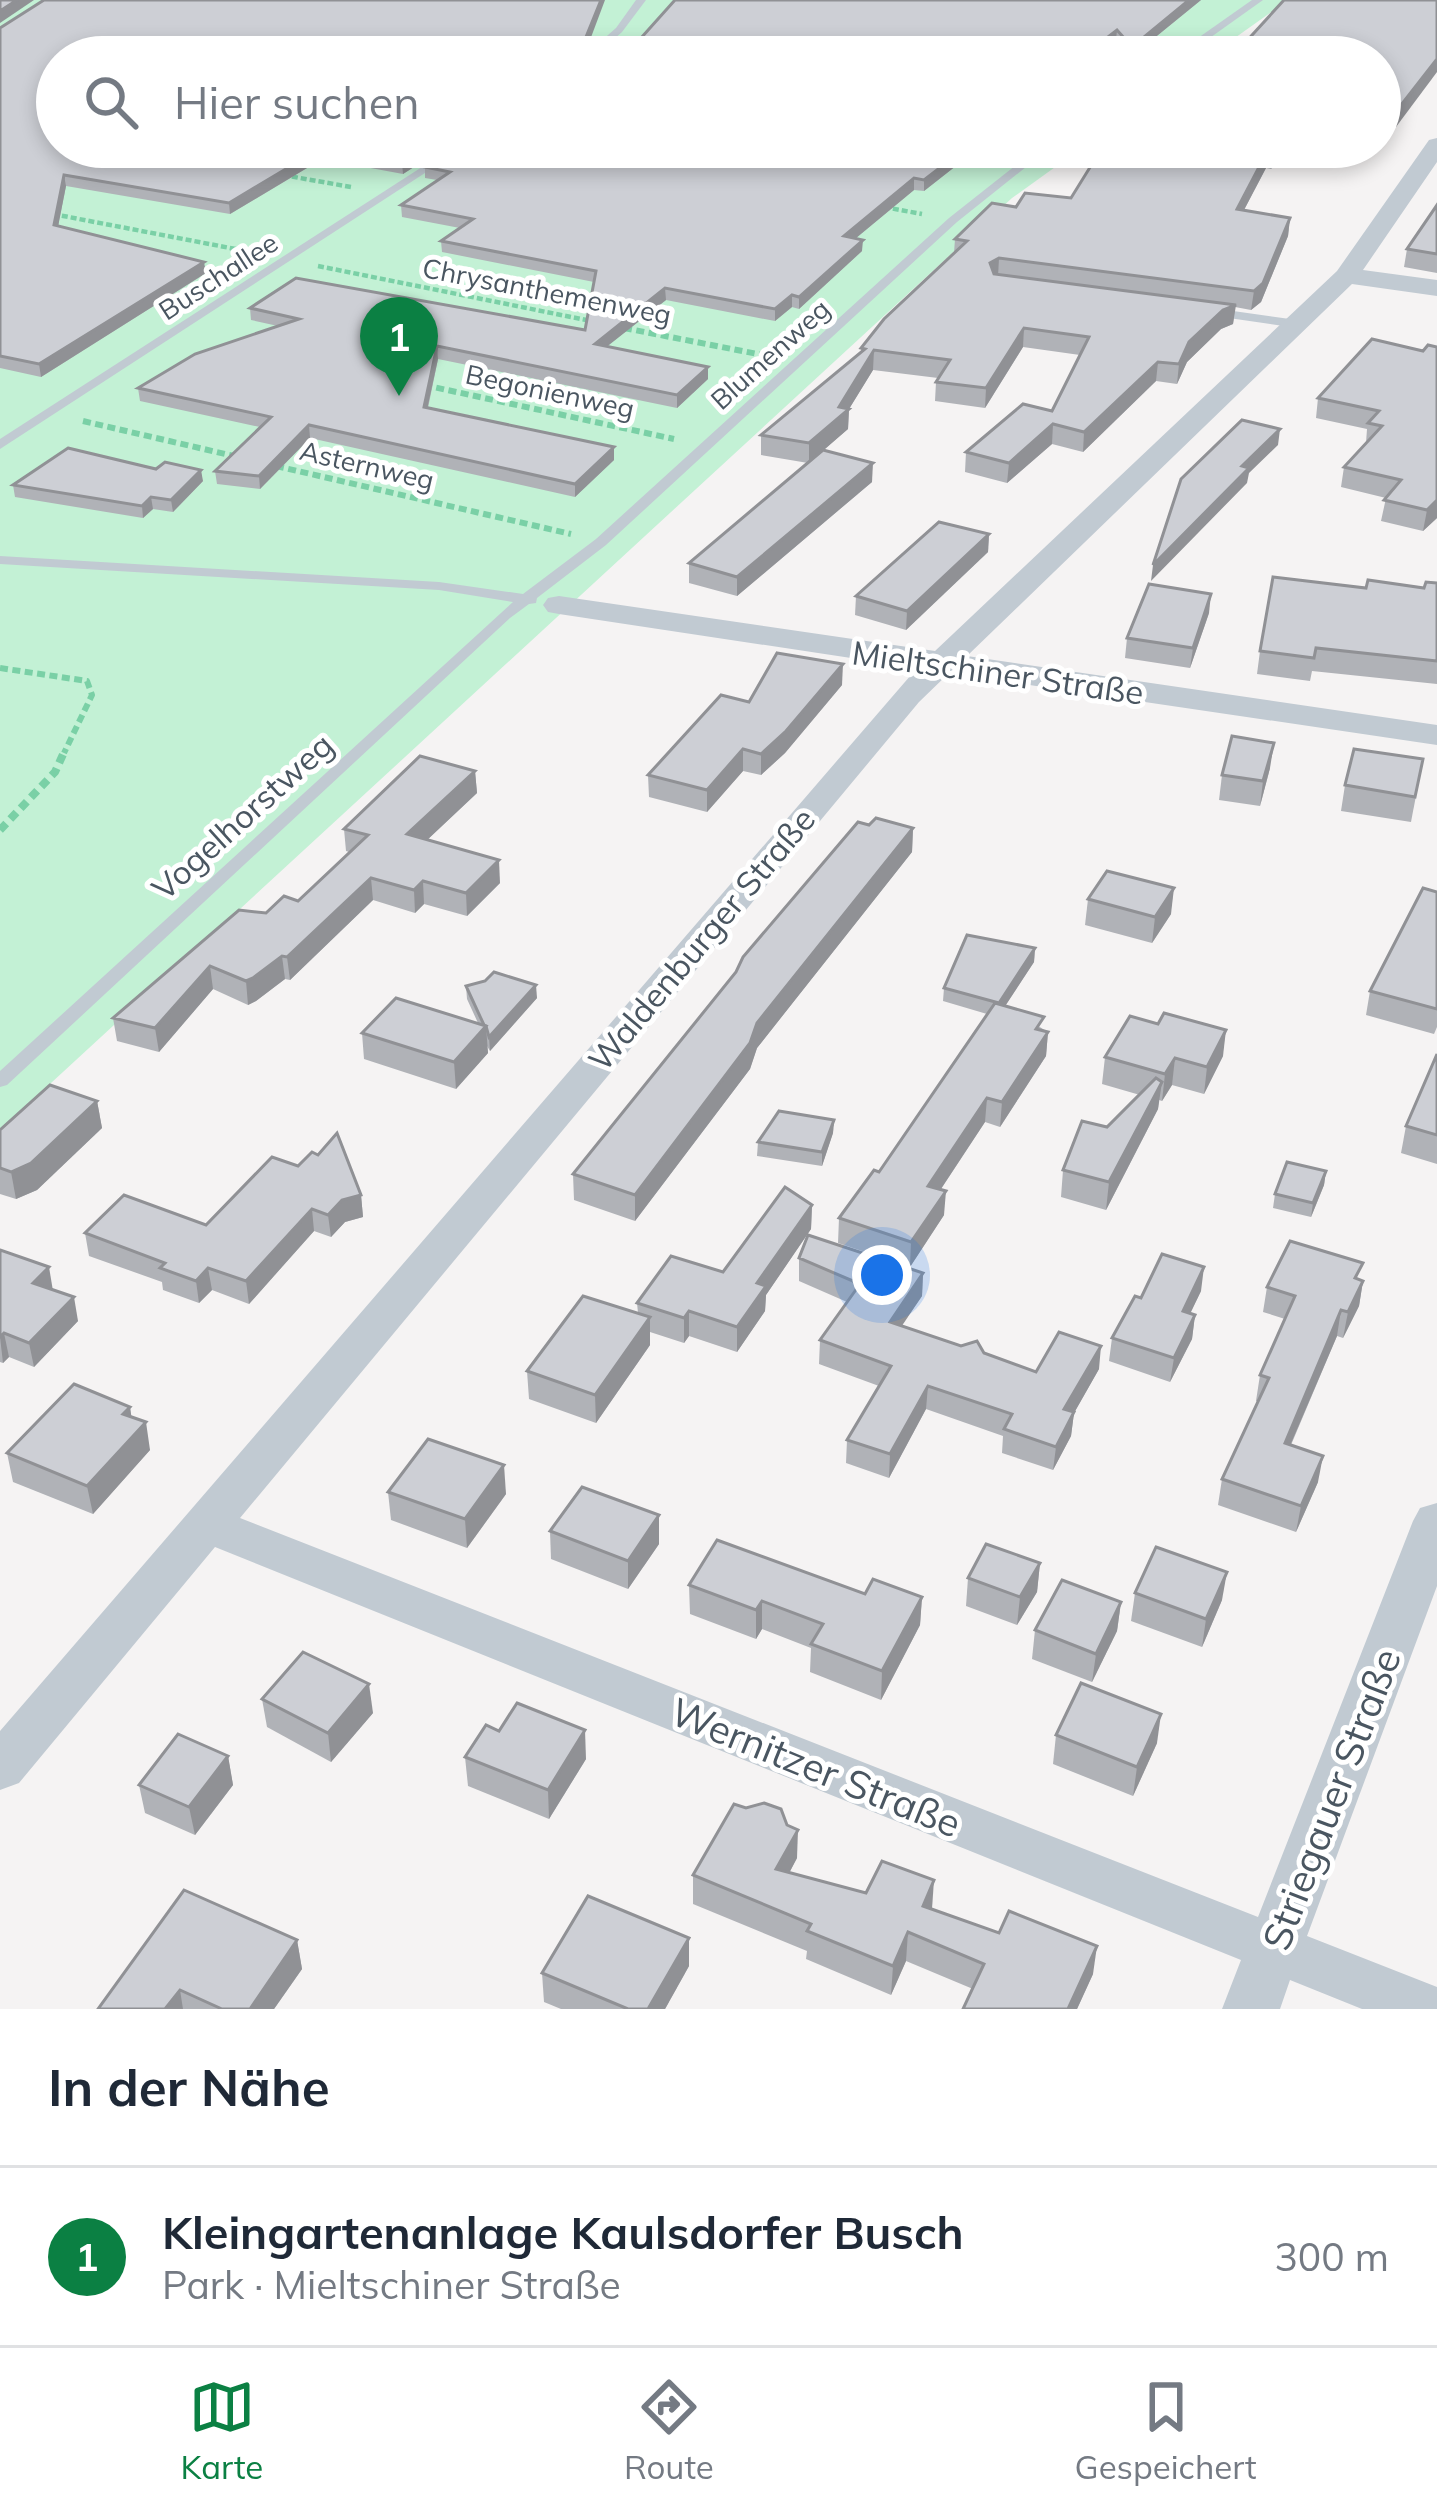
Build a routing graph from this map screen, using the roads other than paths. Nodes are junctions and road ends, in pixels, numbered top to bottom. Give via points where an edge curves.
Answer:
1 (640, 0) edge
2 (1258, 0) edge
3 (613, 36) edge
4 (1206, 36) edge
5 (1437, 145) edge
6 (429, 168) edge
7 (1019, 168) edge
8 (1346, 277) junction
9 (1437, 288) edge
10 (1195, 310) edge
11 (1297, 325) junction
12 (0, 445) edge
13 (0, 560) edge
14 (544, 603) junction
15 (943, 664) junction
16 (1437, 735) edge
17 (0, 1081) edge
18 (1437, 1521) edge
19 (206, 1524) junction
20 (0, 1768) edge
21 (1273, 1949) junction
22 (1250, 2009) edge
23 (1426, 2009) edge

1 - 3 lane
2 - 4 lane
5 - 8 street, Waldenburger Straße
6 - 12 lane, Buschallee
7 - 14 lane, Blumenweg via 705,445
8 - 9 street
8 - 11 street, Waldenburger Straße
10 - 11 lane
11 - 15 street, Waldenburger Straße
13 - 14 lane via 439,586
14 - 15 street, Mieltschiner Straße
14 - 17 lane, Vogelhorstweg via 505,615
15 - 16 street, Mieltschiner Straße
15 - 19 street, Waldenburger Straße via 907,695
18 - 21 street, Striegauer Straße
19 - 20 street, Waldenburger Straße
19 - 21 street, Wernitzer Straße
21 - 22 street, Striegauer Straße
21 - 23 street, Wernitzer Straße

